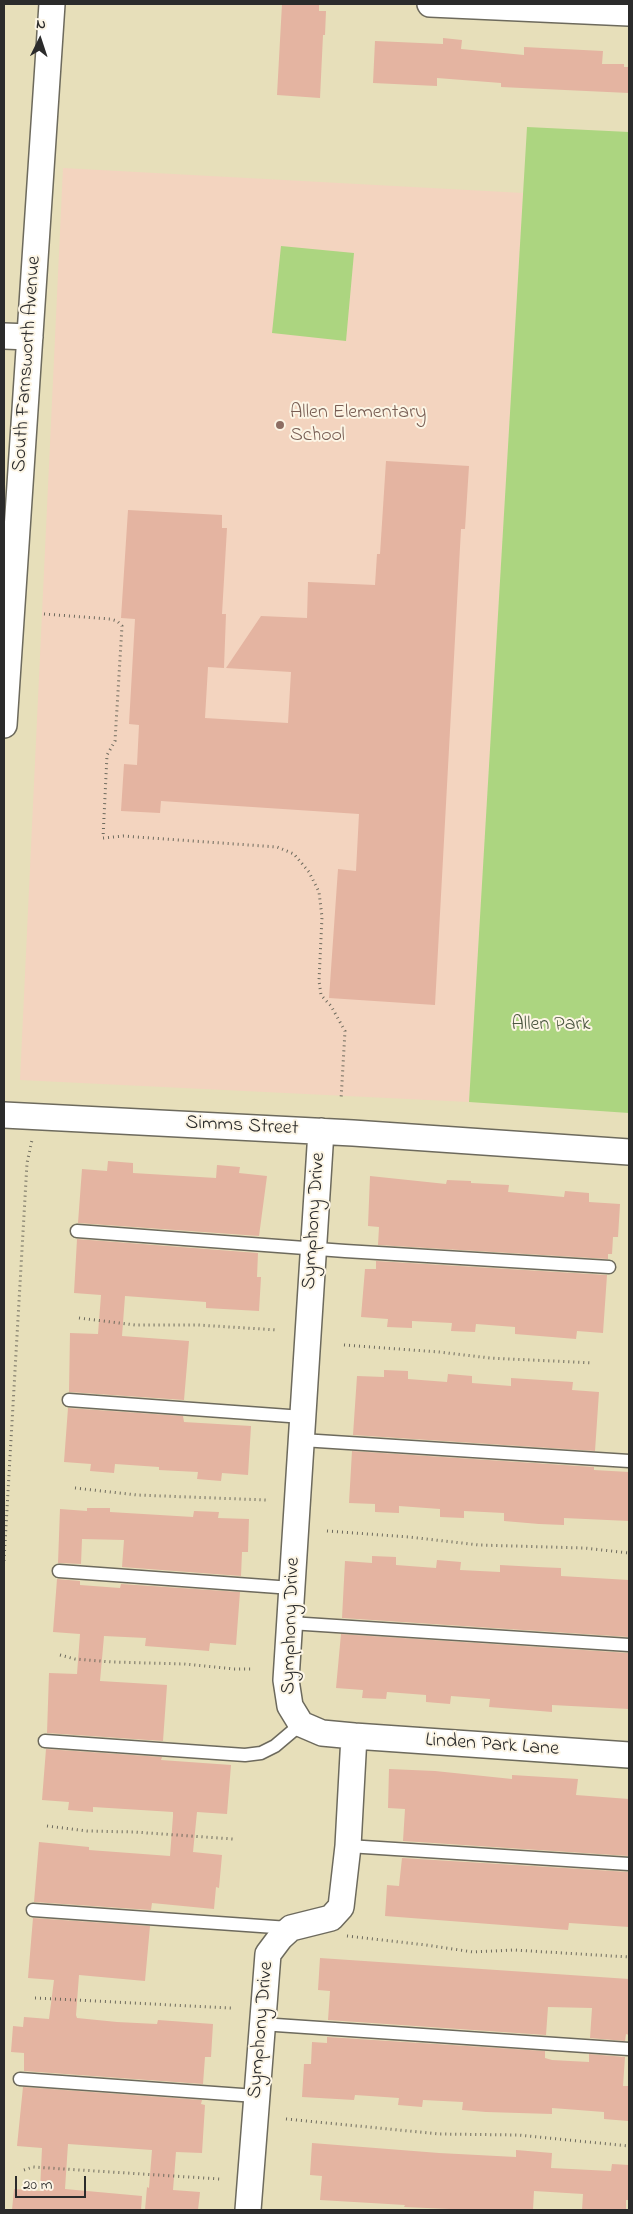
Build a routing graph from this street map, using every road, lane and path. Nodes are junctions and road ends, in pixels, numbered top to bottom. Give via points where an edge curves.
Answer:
1 (52, 4) edge
2 (430, 4) edge
3 (629, 14) edge
4 (4, 336) edge
5 (30, 337) junction
6 (44, 614) dead end
7 (4, 725) edge
8 (341, 1100) dead end
9 (4, 1115) edge
10 (321, 1131) junction
11 (32, 1138) dead end
12 (629, 1152) edge
13 (77, 1231) dead end
14 (314, 1249) junction
15 (609, 1267) dead end
16 (78, 1318) dead end
17 (278, 1330) dead end
18 (344, 1346) dead end
19 (593, 1363) dead end
20 (69, 1400) dead end
21 (302, 1428) junction
22 (629, 1461) edge
23 (75, 1488) dead end
24 (266, 1500) dead end
25 (327, 1531) dead end
26 (629, 1552) edge
27 (4, 1561) edge
28 (59, 1571) dead end
29 (292, 1588) junction
30 (290, 1623) junction
31 (629, 1645) edge
32 (60, 1655) dead end
33 (254, 1668) dead end
34 (301, 1724) junction
35 (354, 1736) junction
36 (45, 1742) dead end
37 (629, 1755) edge
38 (47, 1826) dead end
39 (233, 1839) dead end
40 (348, 1846) junction
41 (629, 1864) edge
42 (33, 1910) dead end
43 (292, 1928) junction
44 (343, 1936) dead end
45 (629, 1957) edge
46 (36, 1998) dead end
47 (231, 2008) dead end
48 (261, 2024) junction
49 (629, 2049) edge
50 (20, 2079) dead end
51 (256, 2096) junction
52 (286, 2119) dead end
53 (629, 2146) edge
54 (24, 2170) dead end
55 (220, 2178) dead end
56 (248, 2210) edge

1 - 5 street, South Farnsworth Avenue
2 - 3 street
4 - 5 street
5 - 7 street, South Farnsworth Avenue
6 - 8 path via 110,619 122,626 115,741 107,755 103,838 123,836 276,847 294,854 309,872 319,892 322,917 321,995 345,1031
9 - 10 street, Simms Street
10 - 12 street, Simms Street
10 - 14 street, Symphony Drive
11 - 27 path via 27,1163
13 - 14 lane
14 - 15 lane
14 - 21 street, Symphony Drive
16 - 17 path via 135,1325
18 - 19 path
20 - 21 lane
21 - 22 lane
21 - 29 street, Symphony Drive
23 - 24 path via 138,1495
25 - 26 path via 409,1536 479,1545
28 - 29 lane
29 - 30 street, Symphony Drive
30 - 31 lane
30 - 34 street, Symphony Drive via 286,1680 290,1706
32 - 33 path via 112,1662
34 - 35 street, Symphony Drive via 322,1733
34 - 36 lane via 274,1746 245,1756
35 - 37 street, Linden Park Lane
35 - 40 street
38 - 39 path
40 - 41 lane
40 - 43 street via 341,1907 330,1918
42 - 43 lane
43 - 48 street, Symphony Drive via 268,1954
44 - 45 path via 473,1952 523,1950
46 - 47 path
48 - 49 lane
48 - 51 street, Symphony Drive
50 - 51 lane
51 - 56 street, Symphony Drive
52 - 53 path via 440,2134 518,2135
54 - 55 path via 33,2167

